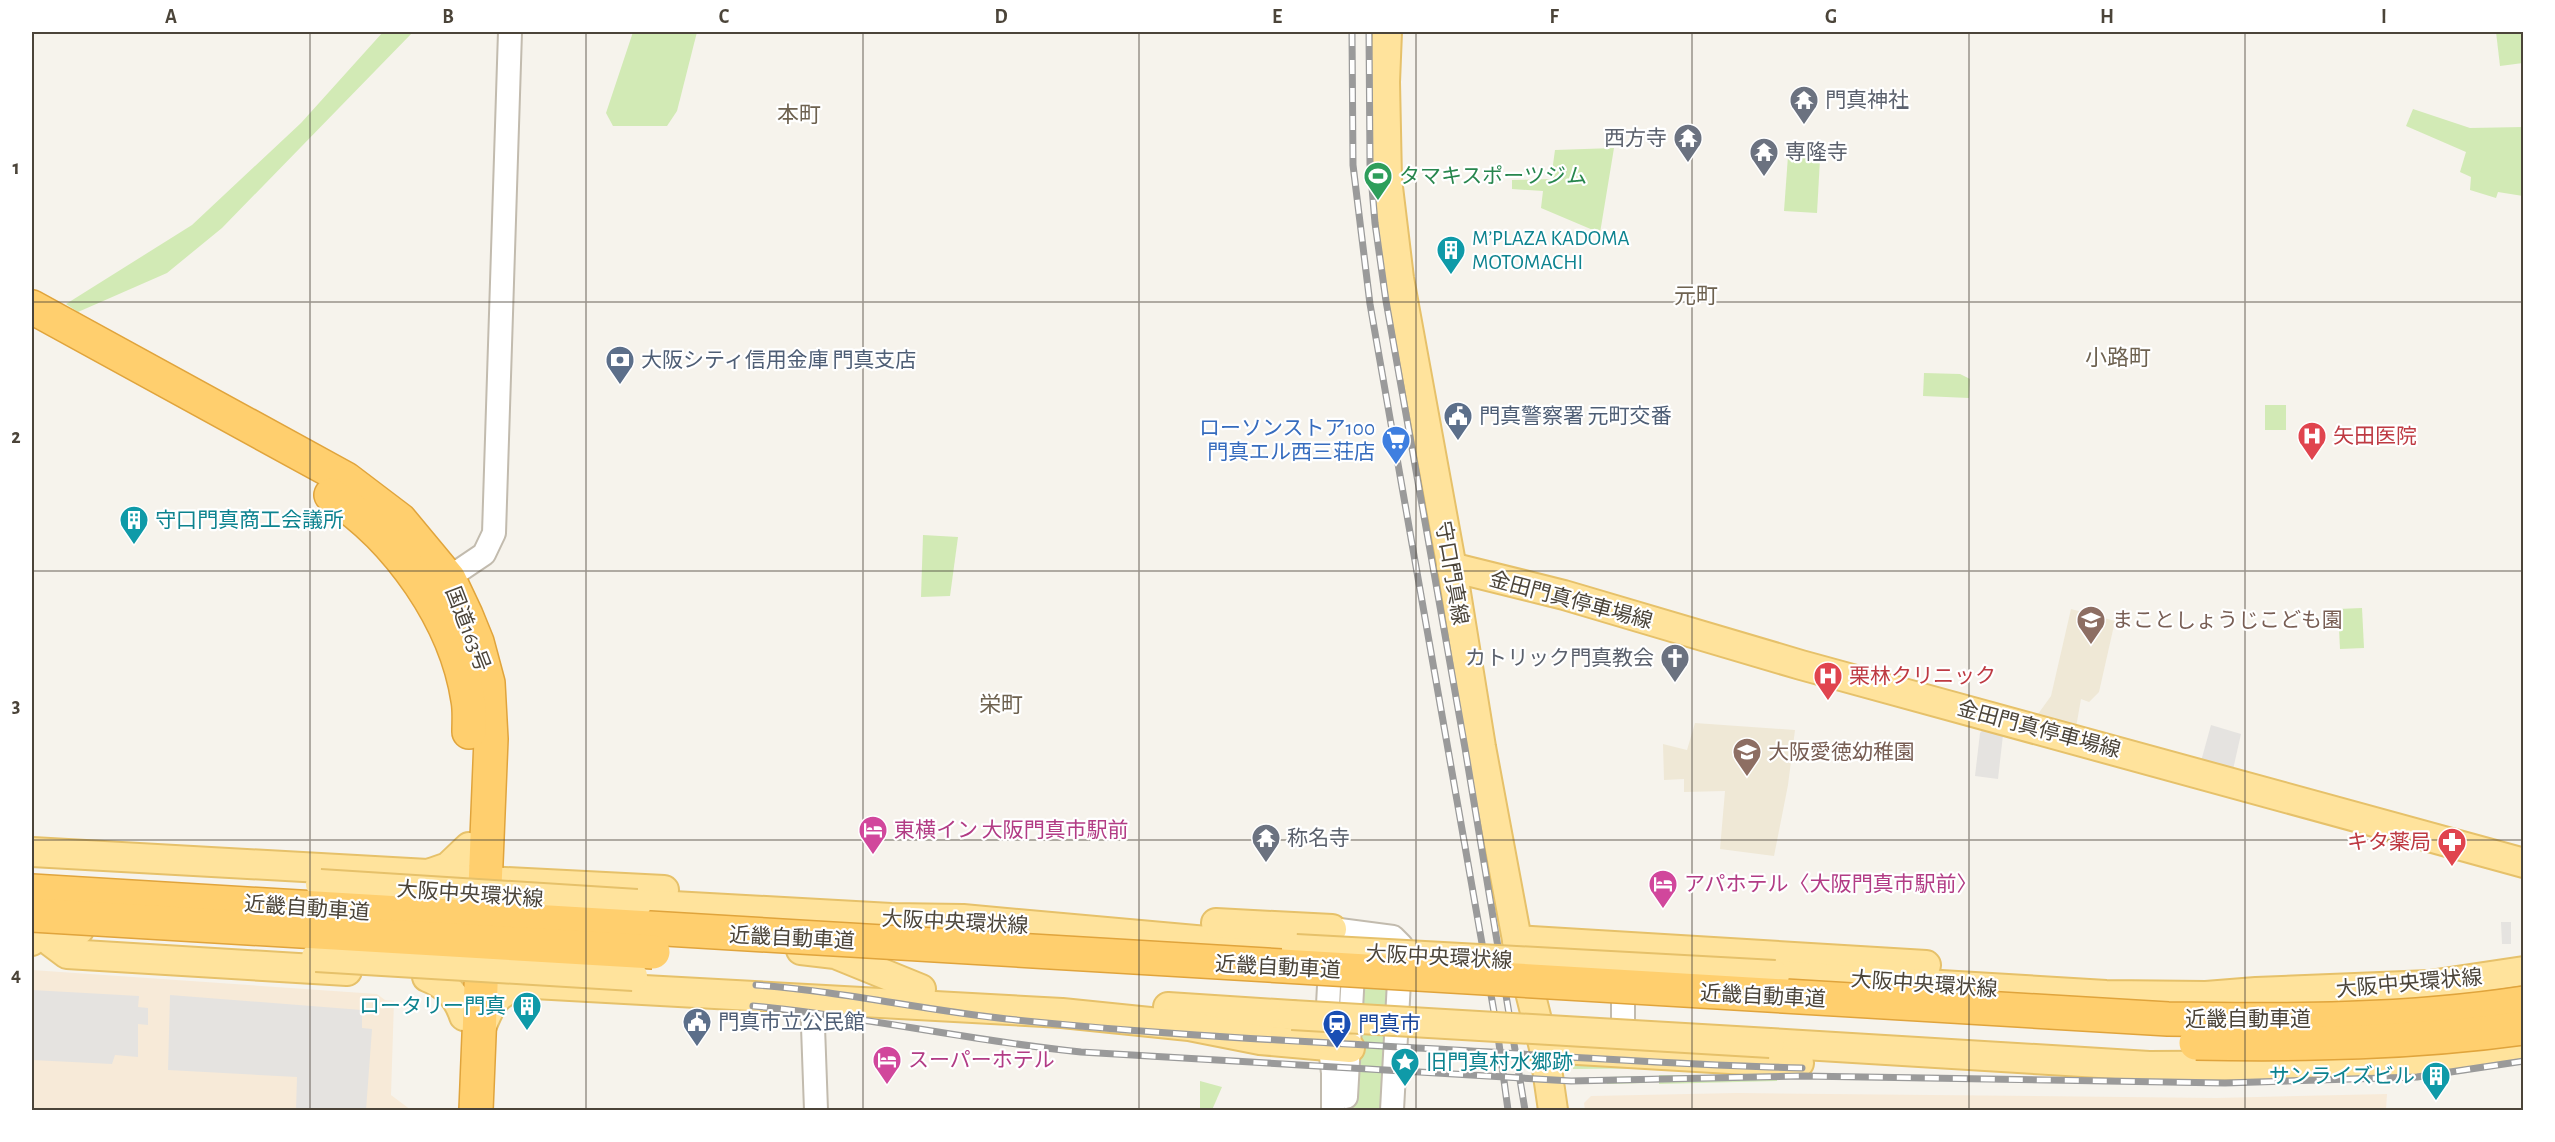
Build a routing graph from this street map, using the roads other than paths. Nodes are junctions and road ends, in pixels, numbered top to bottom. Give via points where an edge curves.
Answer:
1 (510, 32) edge
2 (1387, 32) edge
3 (32, 307) edge
4 (32, 328) edge
5 (1451, 567) junction
6 (438, 586) junction
7 (488, 814) junction
8 (469, 848) junction
9 (32, 852) edge
10 (2523, 863) edge
11 (32, 866) edge
12 (536, 882) junction
13 (32, 884) edge
14 (32, 891) edge
15 (32, 915) edge
16 (891, 918) junction
17 (963, 919) junction
18 (474, 930) junction
19 (1344, 932) junction
20 (1517, 940) junction
21 (38, 941) edge
22 (1623, 947) junction
23 (2523, 971) edge
24 (427, 977) junction
25 (2430, 985) junction
26 (934, 990) junction
27 (2256, 992) junction
28 (812, 999) junction
29 (2523, 1003) edge
30 (1163, 1007) junction
31 (1026, 1011) junction
32 (1062, 1013) junction
33 (2523, 1017) edge
34 (472, 1025) junction
35 (2523, 1028) edge
36 (2523, 1044) edge
37 (1340, 1047) junction
38 (1544, 1048) junction
39 (1623, 1052) junction
40 (2113, 1065) junction
41 (460, 1110) edge
42 (476, 1110) edge
43 (816, 1110) edge
44 (1333, 1110) edge
45 (1345, 1110) edge
46 (1392, 1110) edge
47 (1553, 1110) edge

1 - 6 street via 494,533 484,554
2 - 5 main road, 守口門真線 via 1387,179 1391,222
3 - 6 highway, 国道163号 via 346,479 400,520
4 - 6 highway, 国道163号 via 88,362 230,435 335,498
5 - 10 main road, 金田門真停車場線 via 1564,595 1801,665
5 - 20 main road, 守口門真線
6 - 7 highway, 国道163号 via 477,642 488,683
6 - 8 highway, 国道163号 via 468,699
7 - 12 main road via 503,866 510,873
7 - 18 highway, 国道163号
8 - 9 main road via 448,867 428,874
8 - 18 highway, 国道163号
11 - 16 main road, 大阪中央環状線, bridge
12 - 16 main road via 824,900
12 - 18 main road
13 - 18 main road via 61,897 112,908
14 - 29 highway, 近畿自動車道, bridge via 2168,1019 2287,1021 2396,1016
15 - 35 highway, 近畿自動車道, bridge via 2170,1042 2313,1044
16 - 17 main road, 大阪中央環状線
16 - 18 main road via 818,926
17 - 19 main road via 1044,913
17 - 27 main road, 大阪中央環状線, bridge via 1296,949 2106,995
18 - 21 main road via 60,929 44,931
18 - 24 main road
18 - 26 main road via 818,951
18 - 34 highway, 国道163号
19 - 37 street via 1327,1024
19 - 46 street via 1393,937 1401,945
20 - 22 main road
20 - 38 main road, 守口門真線
21 - 24 main road via 67,954
21 - 26 main road, bridge
22 - 27 main road via 2206,982
22 - 39 street
23 - 25 main road, 大阪中央環状線
24 - 34 main road via 454,995
25 - 27 main road, 大阪中央環状線
25 - 33 main road via 2447,1025
26 - 30 main road
26 - 31 main road
28 - 31 main road
28 - 34 main road via 521,985 497,997
28 - 43 street
30 - 32 main road
30 - 40 main road, bridge
31 - 32 main road
32 - 37 main road via 1189,1026 1260,1041
34 - 41 highway, 国道163号
34 - 42 highway, 国道163号
36 - 40 main road via 2426,1061 2359,1065
37 - 44 street
37 - 45 street
38 - 39 main road
38 - 47 main road, 守口門真線
39 - 40 main road via 1921,1070

